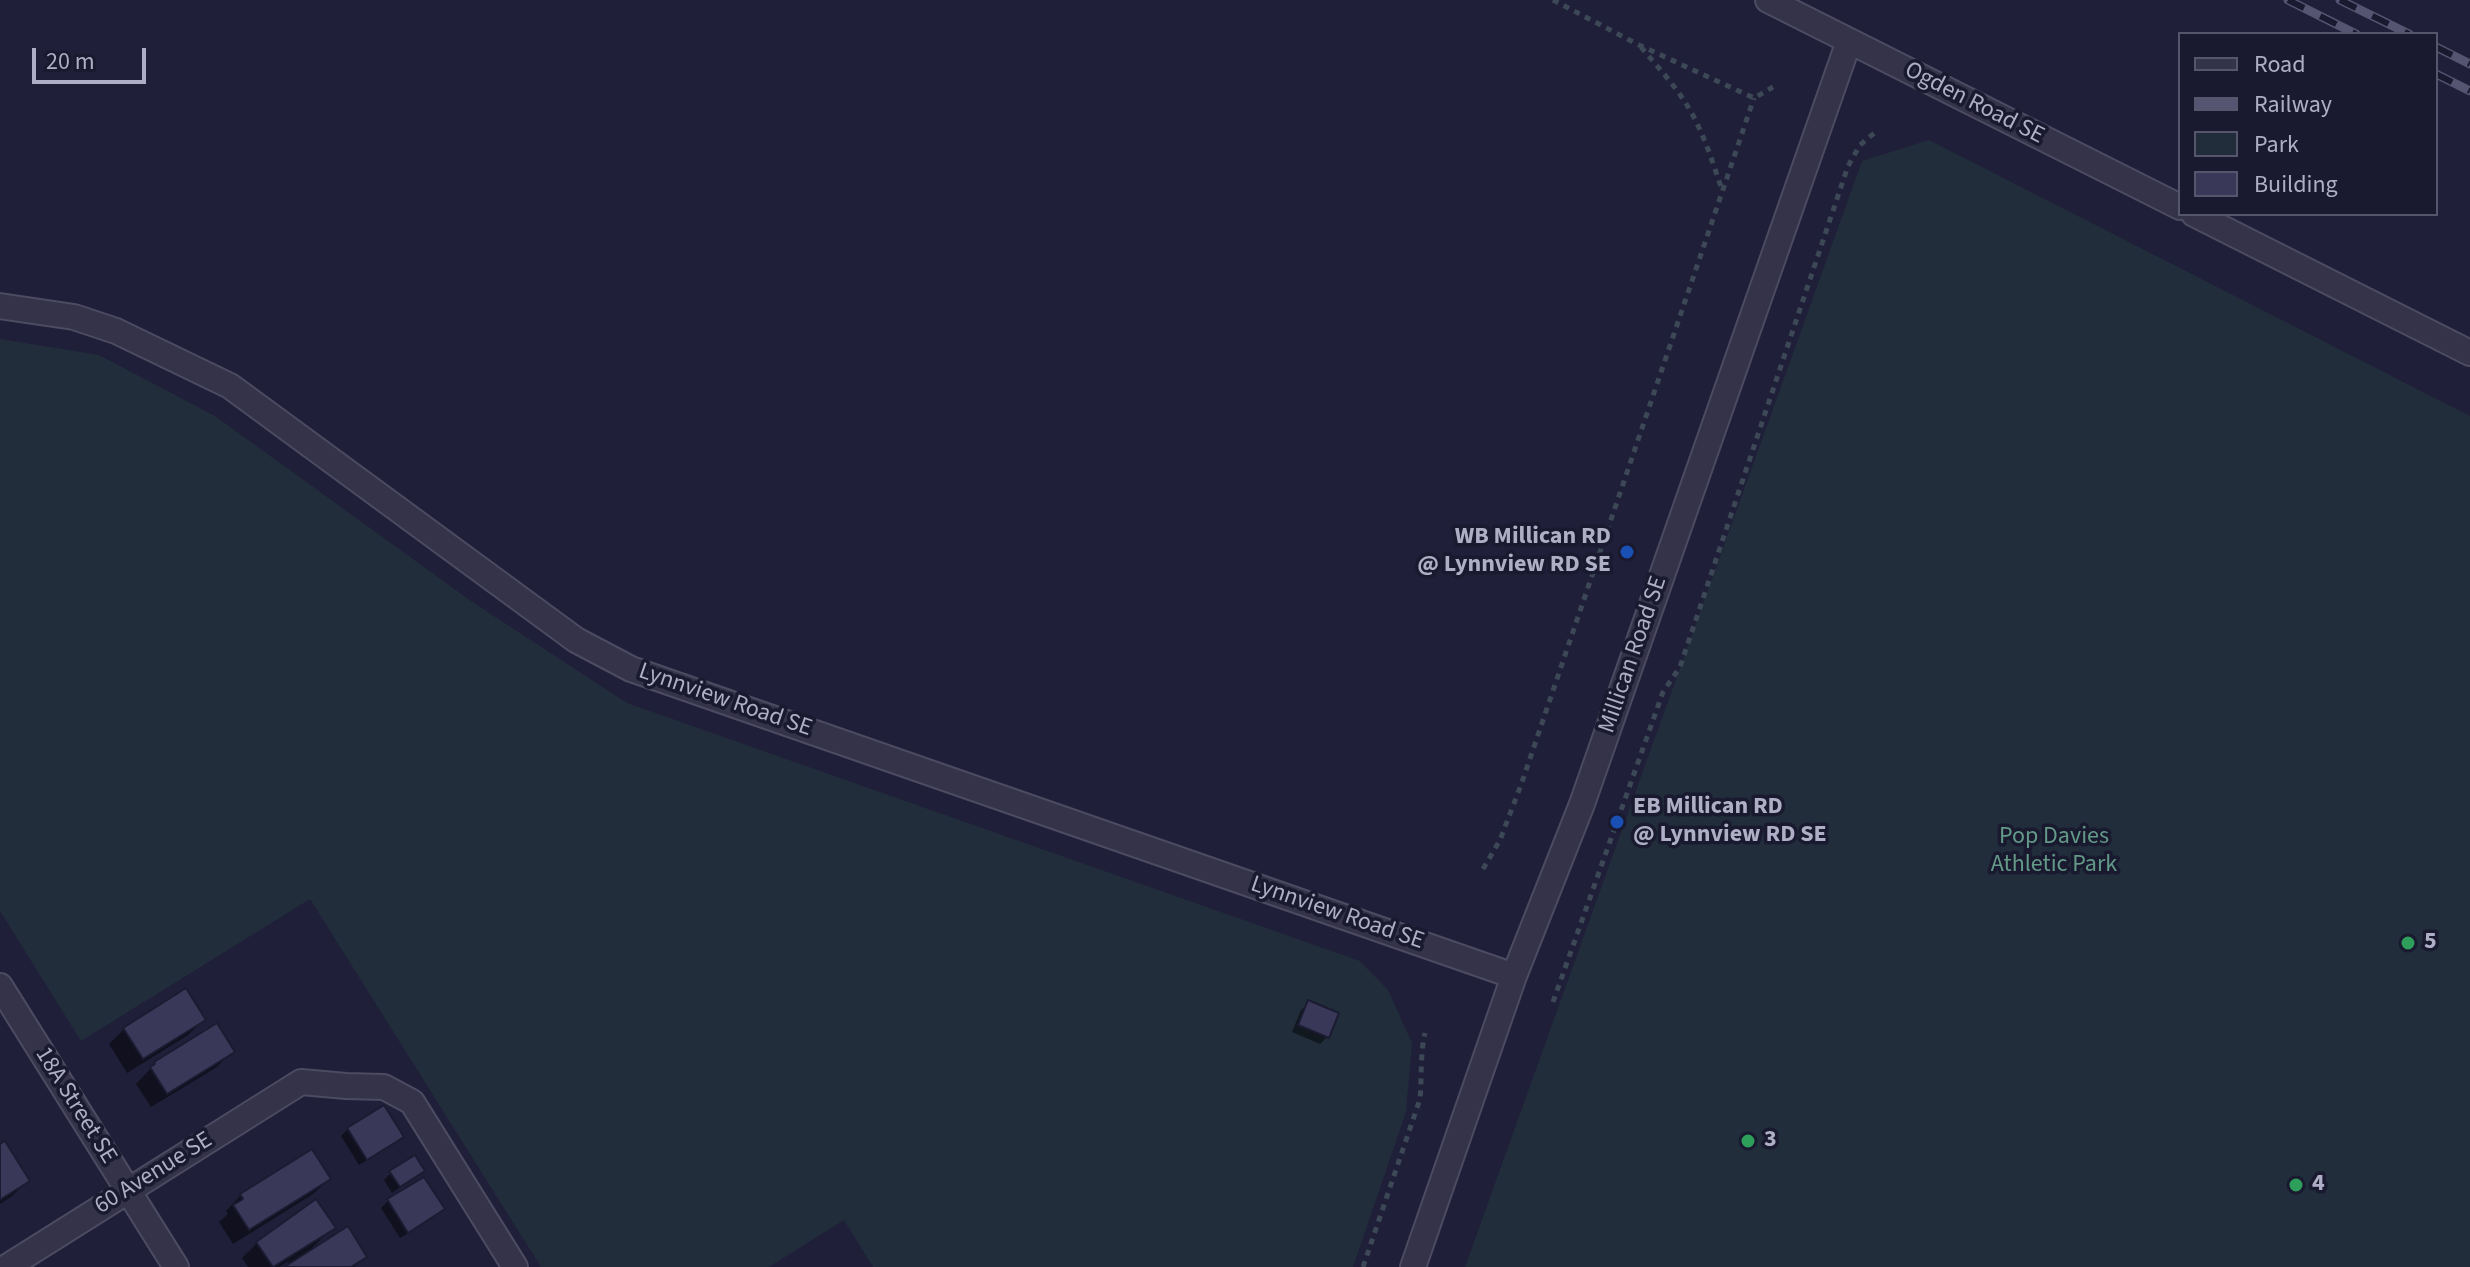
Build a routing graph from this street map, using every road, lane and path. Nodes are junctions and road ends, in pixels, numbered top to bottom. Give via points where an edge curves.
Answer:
1 (1553, 0) edge
2 (1768, 0) edge
3 (1849, 41) junction
4 (1639, 45) junction
5 (1773, 87) dead end
6 (1754, 98) junction
7 (1878, 130) dead end
8 (1723, 191) junction
9 (2178, 206) edge
10 (2198, 216) edge
11 (0, 306) edge
12 (2470, 353) edge
13 (1483, 869) dead end
14 (1514, 976) junction
15 (0, 986) edge
16 (1553, 1002) dead end
17 (1425, 1033) dead end
18 (128, 1190) junction
19 (7, 1267) edge
20 (176, 1267) edge
21 (515, 1267) edge
22 (1363, 1267) edge
23 (1413, 1267) edge

1 - 4 path
2 - 3 street, Ogden Road SE
3 - 9 street, Ogden Road SE
3 - 14 street, Millican Road SE via 1582,804
4 - 6 path
4 - 8 path via 1687,105
5 - 6 path
6 - 8 path
7 - 16 path via 1860,145 1848,166 1680,667 1663,692
8 - 13 path via 1521,785
10 - 12 street
11 - 14 street, Lynnview Road SE via 74,317 116,331 230,386 576,640 631,669
14 - 23 street, Millican Road SE
15 - 18 street, 18A Street SE
17 - 22 path via 1420,1099
18 - 19 street, 60 Avenue SE
18 - 20 street, 18A Street SE
18 - 21 street, 60 Avenue SE via 301,1082 384,1087 412,1102

